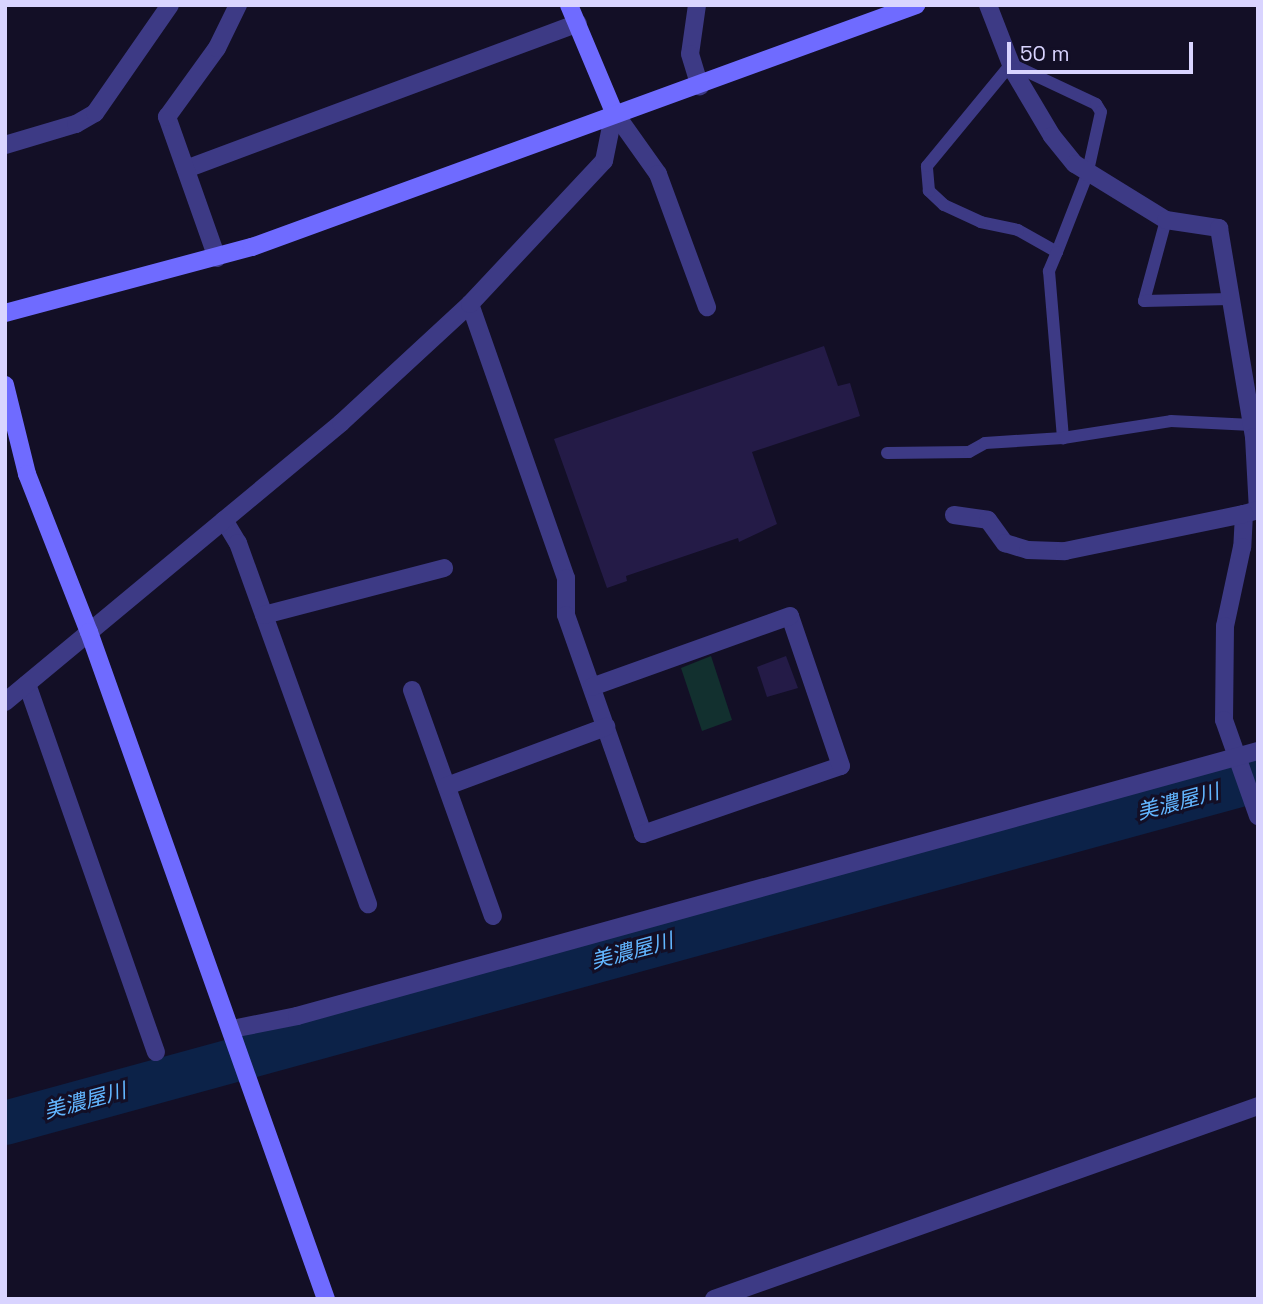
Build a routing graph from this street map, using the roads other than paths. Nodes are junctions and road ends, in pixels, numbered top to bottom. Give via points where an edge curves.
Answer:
1 (170, 5) edge
2 (238, 5) edge
3 (569, 5) edge
4 (697, 5) edge
5 (916, 5) edge
6 (988, 5) edge
7 (578, 23) junction
8 (1011, 64) junction
9 (700, 87) junction
10 (614, 112) junction
11 (5, 145) edge
12 (186, 169) junction
13 (1087, 175) junction
14 (1166, 220) junction
15 (1057, 252) junction
16 (217, 258) junction
17 (1229, 299) junction
18 (470, 304) junction
19 (707, 307) dead end
20 (5, 313) edge
21 (5, 385) edge
22 (1252, 425) junction
23 (1063, 438) junction
24 (887, 453) dead end
25 (1253, 511) edge
26 (954, 515) dead end
27 (224, 520) junction
28 (444, 568) dead end
29 (264, 615) junction
30 (89, 632) junction
31 (27, 684) junction
32 (592, 687) junction
33 (412, 690) dead end
34 (5, 702) edge
35 (606, 727) junction
36 (1258, 751) edge
37 (1238, 757) junction
38 (447, 786) junction
39 (1256, 812) edge
40 (368, 904) dead end
41 (493, 916) dead end
42 (232, 1029) junction
43 (156, 1052) dead end
44 (1258, 1106) edge
45 (326, 1299) edge
46 (714, 1299) edge

1 - 11 street via 95,113 76,124
2 - 12 street via 217,48 167,117
3 - 7 street
4 - 9 street via 690,54
5 - 9 street
6 - 8 street
7 - 10 street
7 - 12 street
8 - 13 street via 1052,136
8 - 13 lane via 1096,104 1101,112
8 - 15 lane via 928,166 929,191 944,205 981,222 1018,230
9 - 10 street
10 - 16 street
10 - 18 street via 604,161
10 - 19 street via 658,174
12 - 16 street
13 - 14 street
13 - 15 lane
14 - 17 street via 1219,228
14 - 17 lane via 1144,301
15 - 23 lane via 1049,271
16 - 20 street
17 - 22 street
18 - 27 street via 341,423
18 - 32 street via 566,578 566,615
21 - 30 street via 27,474
22 - 23 lane via 1171,421
22 - 25 street
23 - 24 lane via 985,443 969,452
25 - 26 street via 1065,551 1028,550 1004,543 988,520
25 - 37 street via 1225,640 1224,720
27 - 29 street via 238,543
27 - 30 street
28 - 29 street
29 - 40 street
30 - 31 street
30 - 42 street
31 - 34 street
31 - 43 street
32 - 35 street
32 - 35 street via 790,616 841,766 643,834
33 - 38 street
35 - 38 street
36 - 37 street
37 - 39 street
37 - 42 street via 297,1016
38 - 41 street
42 - 45 street
44 - 46 street

